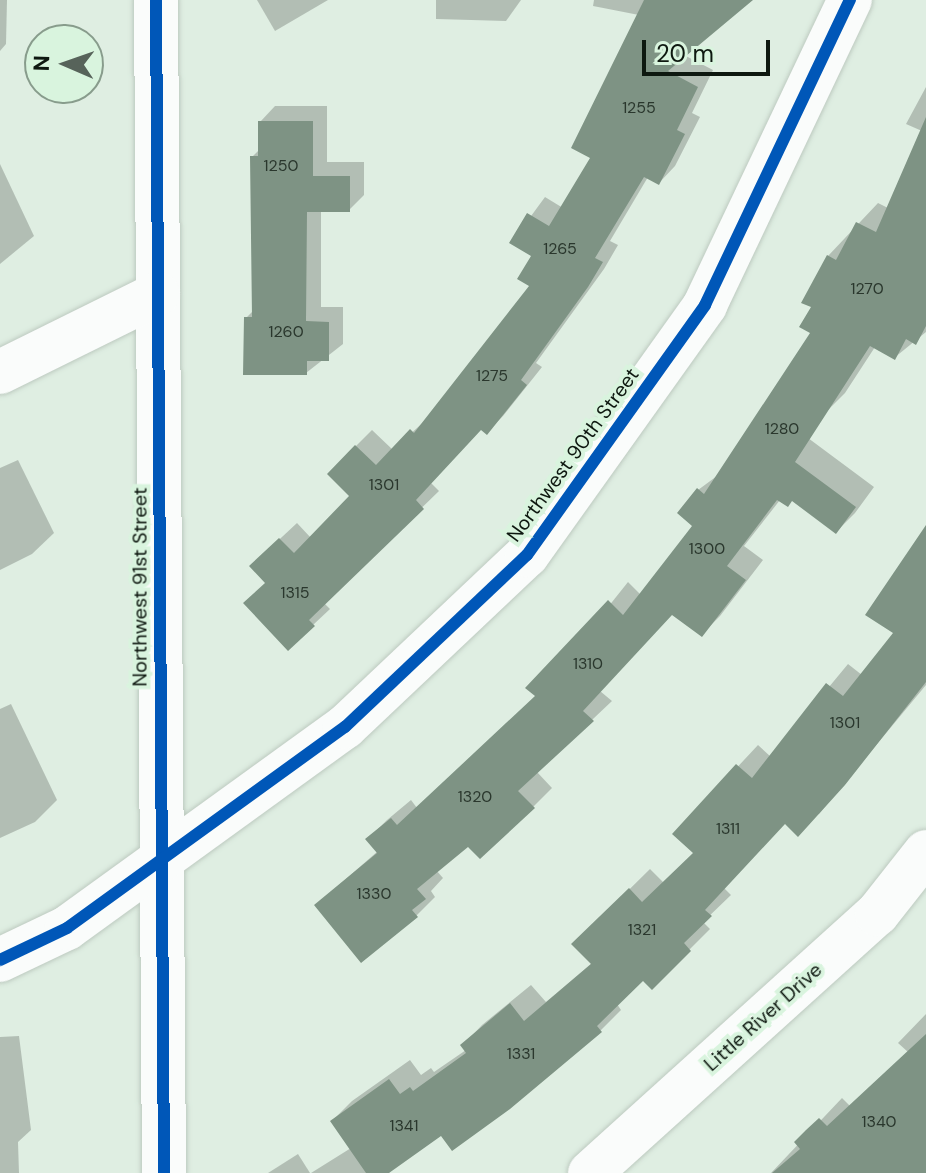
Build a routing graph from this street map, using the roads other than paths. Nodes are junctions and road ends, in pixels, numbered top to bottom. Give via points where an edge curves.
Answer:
1 (156, 0) edge
2 (850, 0) edge
3 (158, 294) junction
4 (0, 372) edge
5 (926, 852) edge
6 (162, 859) junction
7 (0, 960) edge
8 (164, 1173) edge
9 (590, 1173) edge

1 - 3 street, Northwest 91st Street
2 - 6 street, Northwest 90th Street via 705,305 527,555 345,727
3 - 4 street
3 - 6 street, Northwest 91st Street
5 - 9 street, Little River Drive via 877,914
6 - 7 street, Northwest 90th Street via 67,928
6 - 8 street, Northwest 91st Street

